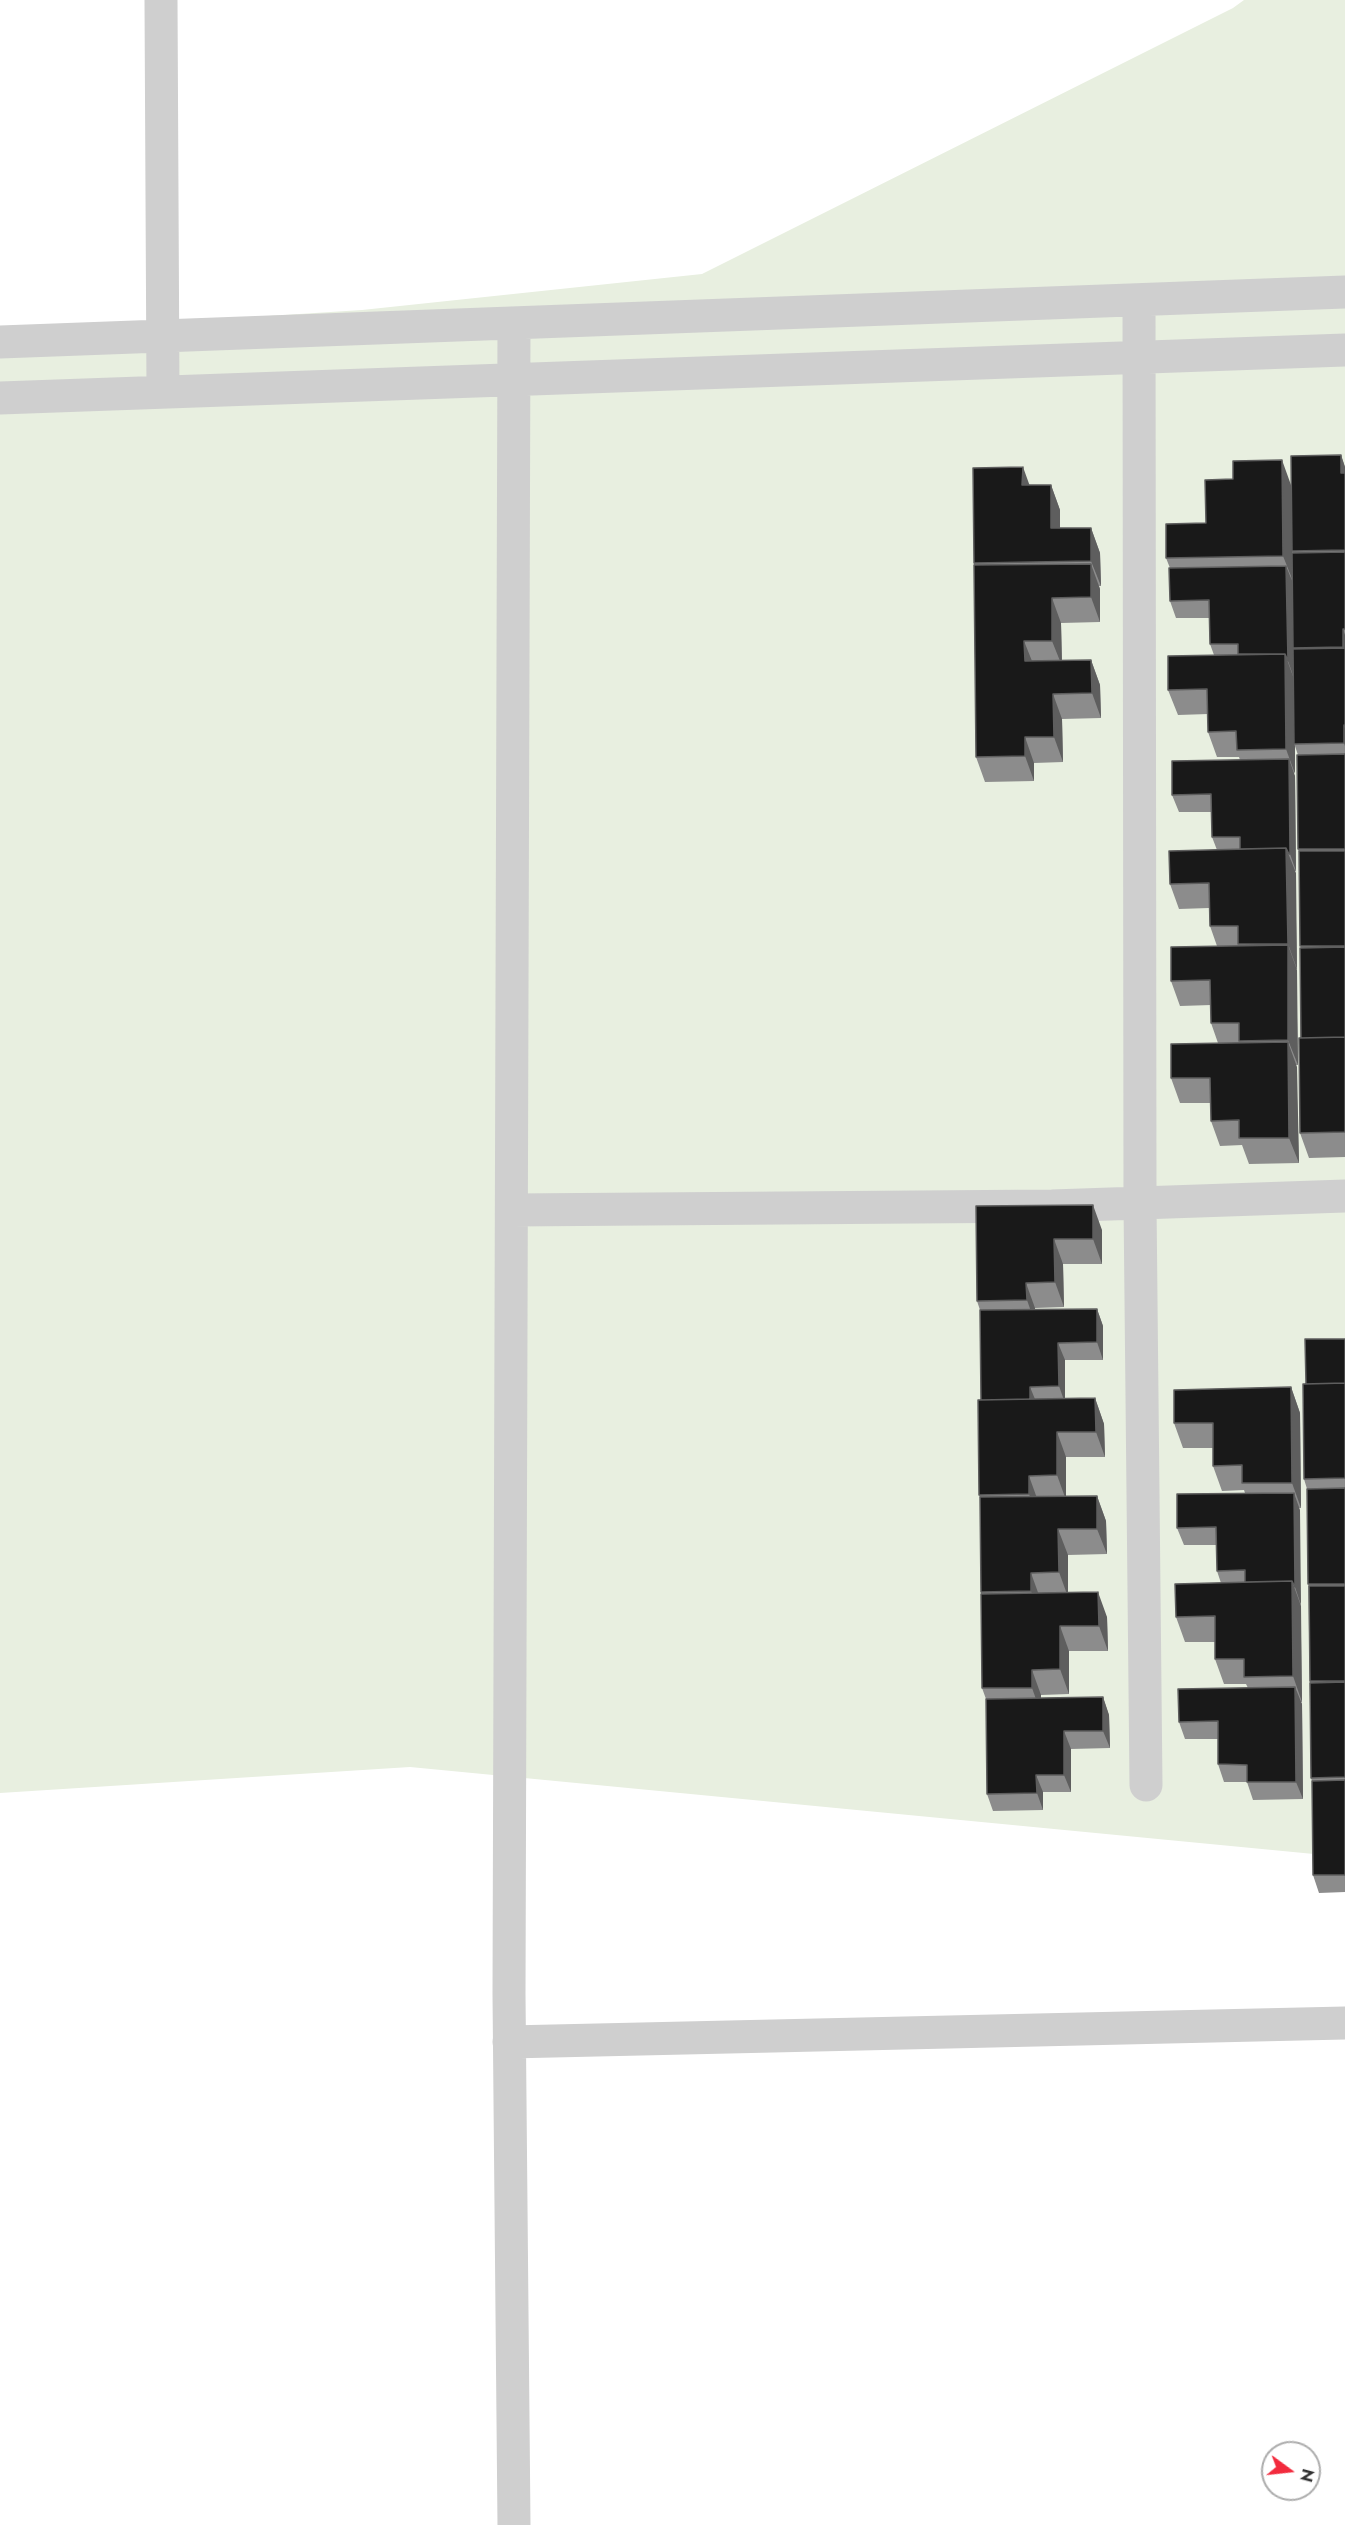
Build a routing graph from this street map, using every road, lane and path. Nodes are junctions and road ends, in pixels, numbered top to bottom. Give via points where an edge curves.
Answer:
1 (161, 0) edge
2 (1345, 292) edge
3 (1139, 300) junction
4 (514, 323) junction
5 (163, 336) junction
6 (0, 342) edge
7 (1345, 350) edge
8 (1140, 357) junction
9 (515, 379) junction
10 (163, 392) junction
11 (0, 398) edge
12 (1345, 1196) edge
13 (1140, 1203) junction
14 (512, 1210) junction
15 (1146, 1785) dead end
16 (1345, 2023) edge
17 (509, 2042) junction
18 (514, 2525) edge

1 - 5 street
2 - 3 street
3 - 4 street
3 - 8 street
4 - 5 street
4 - 9 street
5 - 6 street
5 - 10 street
7 - 8 street
8 - 9 street
8 - 13 street
9 - 10 street
9 - 14 street
10 - 11 street
12 - 13 street
13 - 14 street
13 - 15 street
14 - 17 street
16 - 17 street
17 - 18 street

